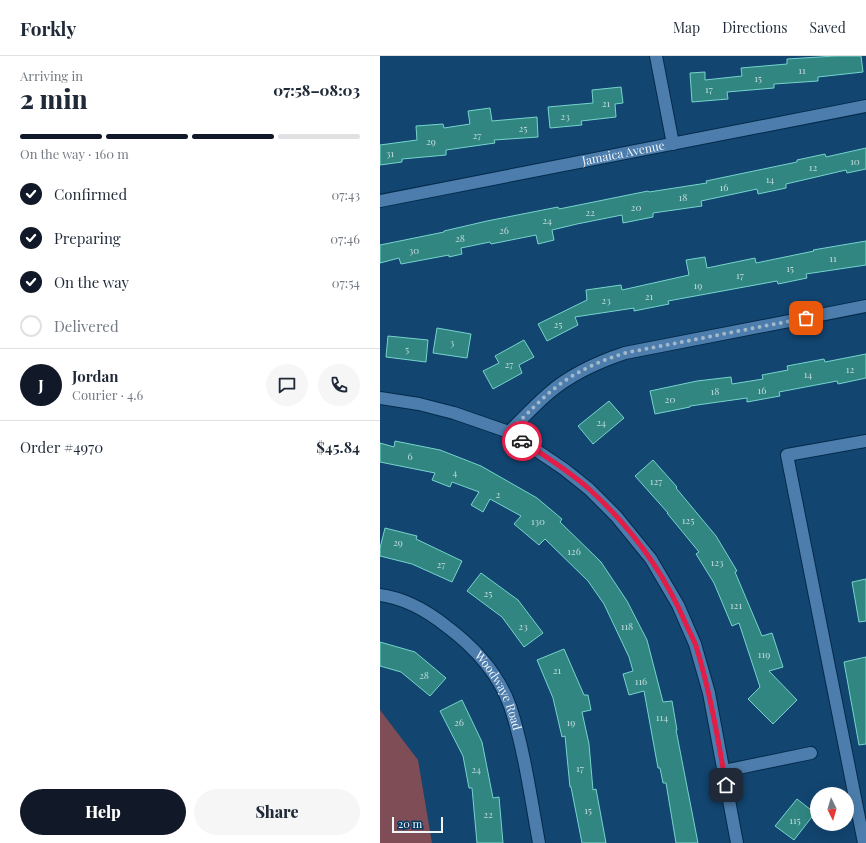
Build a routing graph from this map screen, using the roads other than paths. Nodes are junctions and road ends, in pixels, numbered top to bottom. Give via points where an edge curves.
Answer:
1 (656, 56) edge
2 (866, 106) edge
3 (673, 144) junction
4 (380, 201) edge
5 (866, 306) edge
6 (380, 398) edge
7 (509, 432) junction
8 (862, 442) edge
9 (380, 595) edge
10 (811, 753) dead end
11 (724, 771) junction
12 (539, 843) edge
13 (737, 843) edge
14 (864, 843) edge

1 - 3 street
2 - 3 street, Jamaica Avenue
3 - 4 street, Jamaica Avenue
5 - 7 street via 625,353 601,361 571,377 549,393
6 - 7 street via 454,413
7 - 11 street via 589,489 616,516 651,559 678,605 695,644 709,693
8 - 14 street via 787,455
9 - 12 street, Woodwaye Road via 410,604 438,619 481,657 498,681 510,705
10 - 11 street
11 - 13 street

